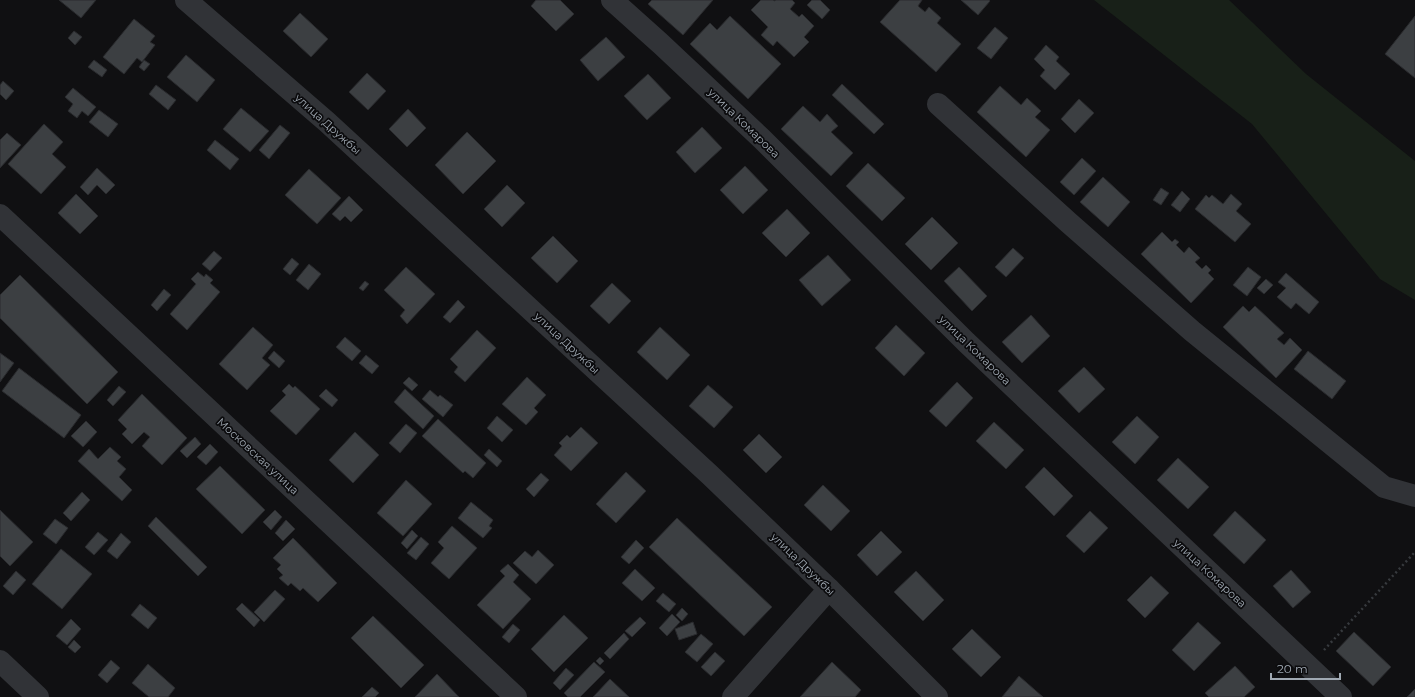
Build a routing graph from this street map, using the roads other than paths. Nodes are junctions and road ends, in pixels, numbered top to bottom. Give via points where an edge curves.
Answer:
1 (186, 0) edge
2 (612, 0) edge
3 (938, 104) dead end
4 (0, 215) edge
5 (1415, 496) edge
6 (829, 589) junction
7 (0, 661) edge
8 (38, 697) edge
9 (516, 697) edge
10 (733, 697) edge
11 (937, 697) edge
12 (1341, 697) edge

1 - 6 street, улица Дружбы via 327,122 443,228 710,474
2 - 12 street, улица Комарова via 762,139 966,342
3 - 5 street via 1192,331 1384,487
4 - 9 street, Московская улица
6 - 10 street
6 - 11 street, улица Дружбы
7 - 8 street

